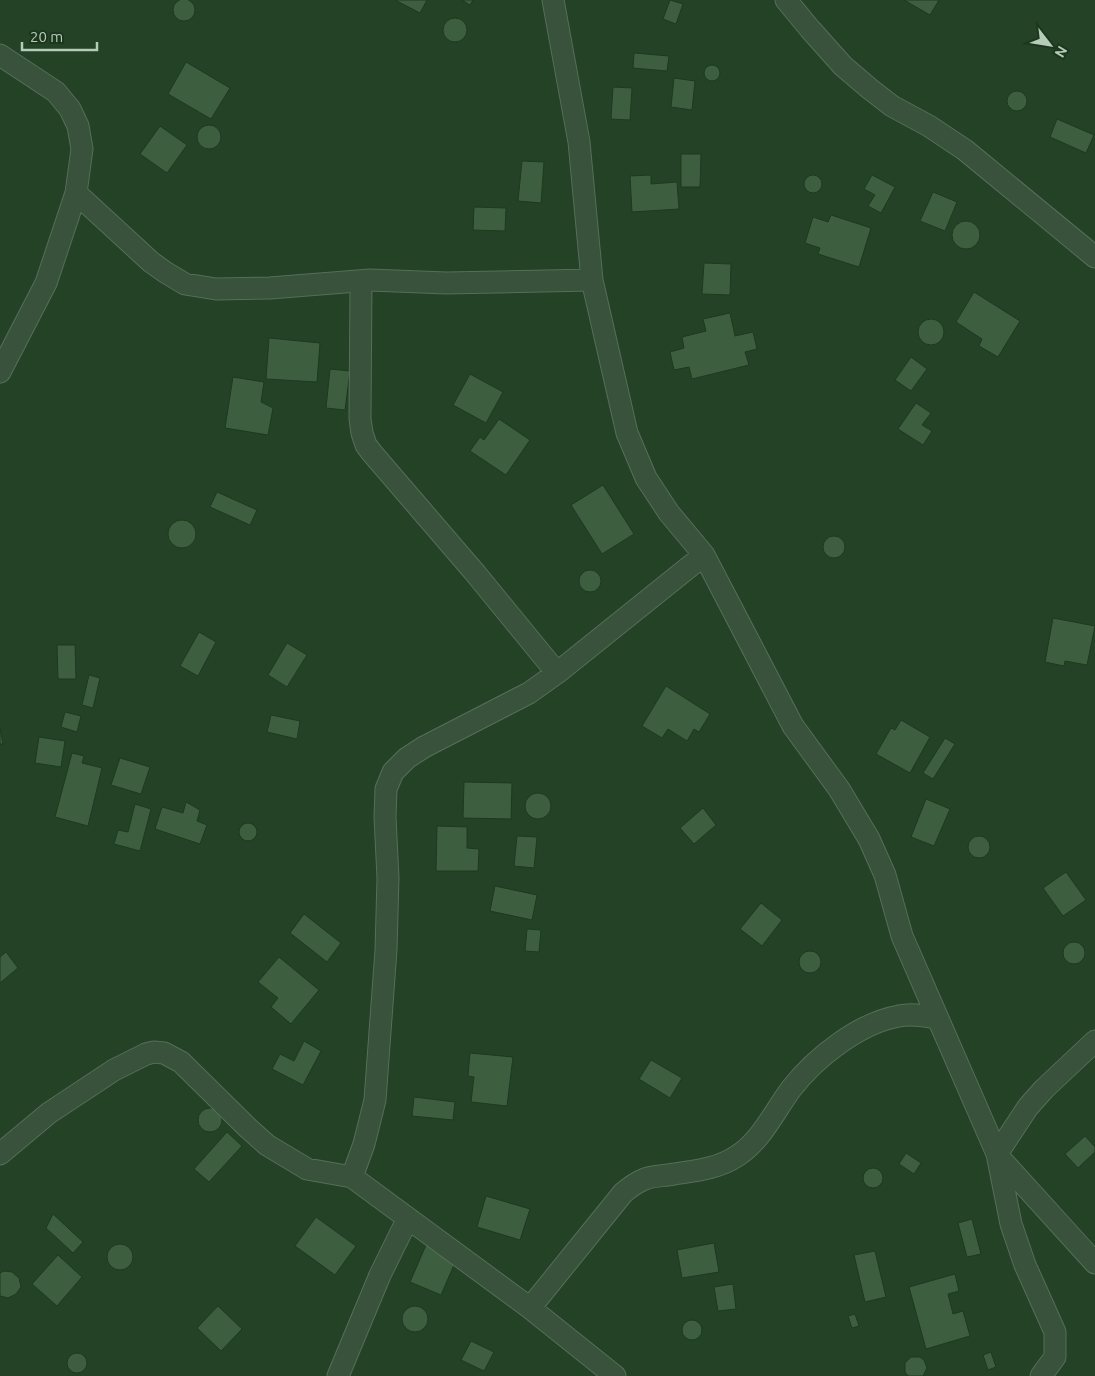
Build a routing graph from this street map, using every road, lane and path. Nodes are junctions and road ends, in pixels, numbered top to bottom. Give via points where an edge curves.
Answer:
1 (553, 0) edge
2 (786, 0) edge
3 (0, 55) edge
4 (76, 194) junction
5 (1095, 257) edge
6 (592, 280) junction
7 (361, 281) junction
8 (0, 372) edge
9 (704, 555) junction
10 (557, 673) junction
11 (937, 1018) junction
12 (1095, 1041) edge
13 (0, 1154) edge
14 (996, 1154) junction
15 (352, 1177) junction
16 (408, 1218) junction
17 (1095, 1263) edge
18 (530, 1308) junction
19 (338, 1376) edge
20 (615, 1376) edge
21 (1041, 1376) edge

1 - 6 street via 579,142
2 - 5 street via 843,66 870,89 965,150
3 - 4 street via 56,92 70,109 78,126 82,149
4 - 7 street via 151,262 186,284 216,289
4 - 8 street via 46,283
6 - 7 street
6 - 9 street via 627,433 646,478 669,513
7 - 10 street via 360,419 366,445
9 - 10 street
9 - 11 street via 793,726 839,789 869,839 885,875 902,936
10 - 15 street via 529,693 424,746 393,772 386,789 386,950 375,1100
11 - 14 street
11 - 18 street via 900,1016 871,1025 834,1047 810,1068 758,1137 737,1156 711,1168 646,1178 635,1184 623,1193
12 - 14 street via 1028,1107
13 - 15 street via 49,1113 114,1070 154,1052 164,1053 181,1062 248,1128 286,1158 307,1169
14 - 17 street
14 - 21 street via 1011,1224 1025,1265 1055,1332 1055,1357
15 - 16 street
16 - 18 street
16 - 19 street via 380,1275
18 - 20 street

